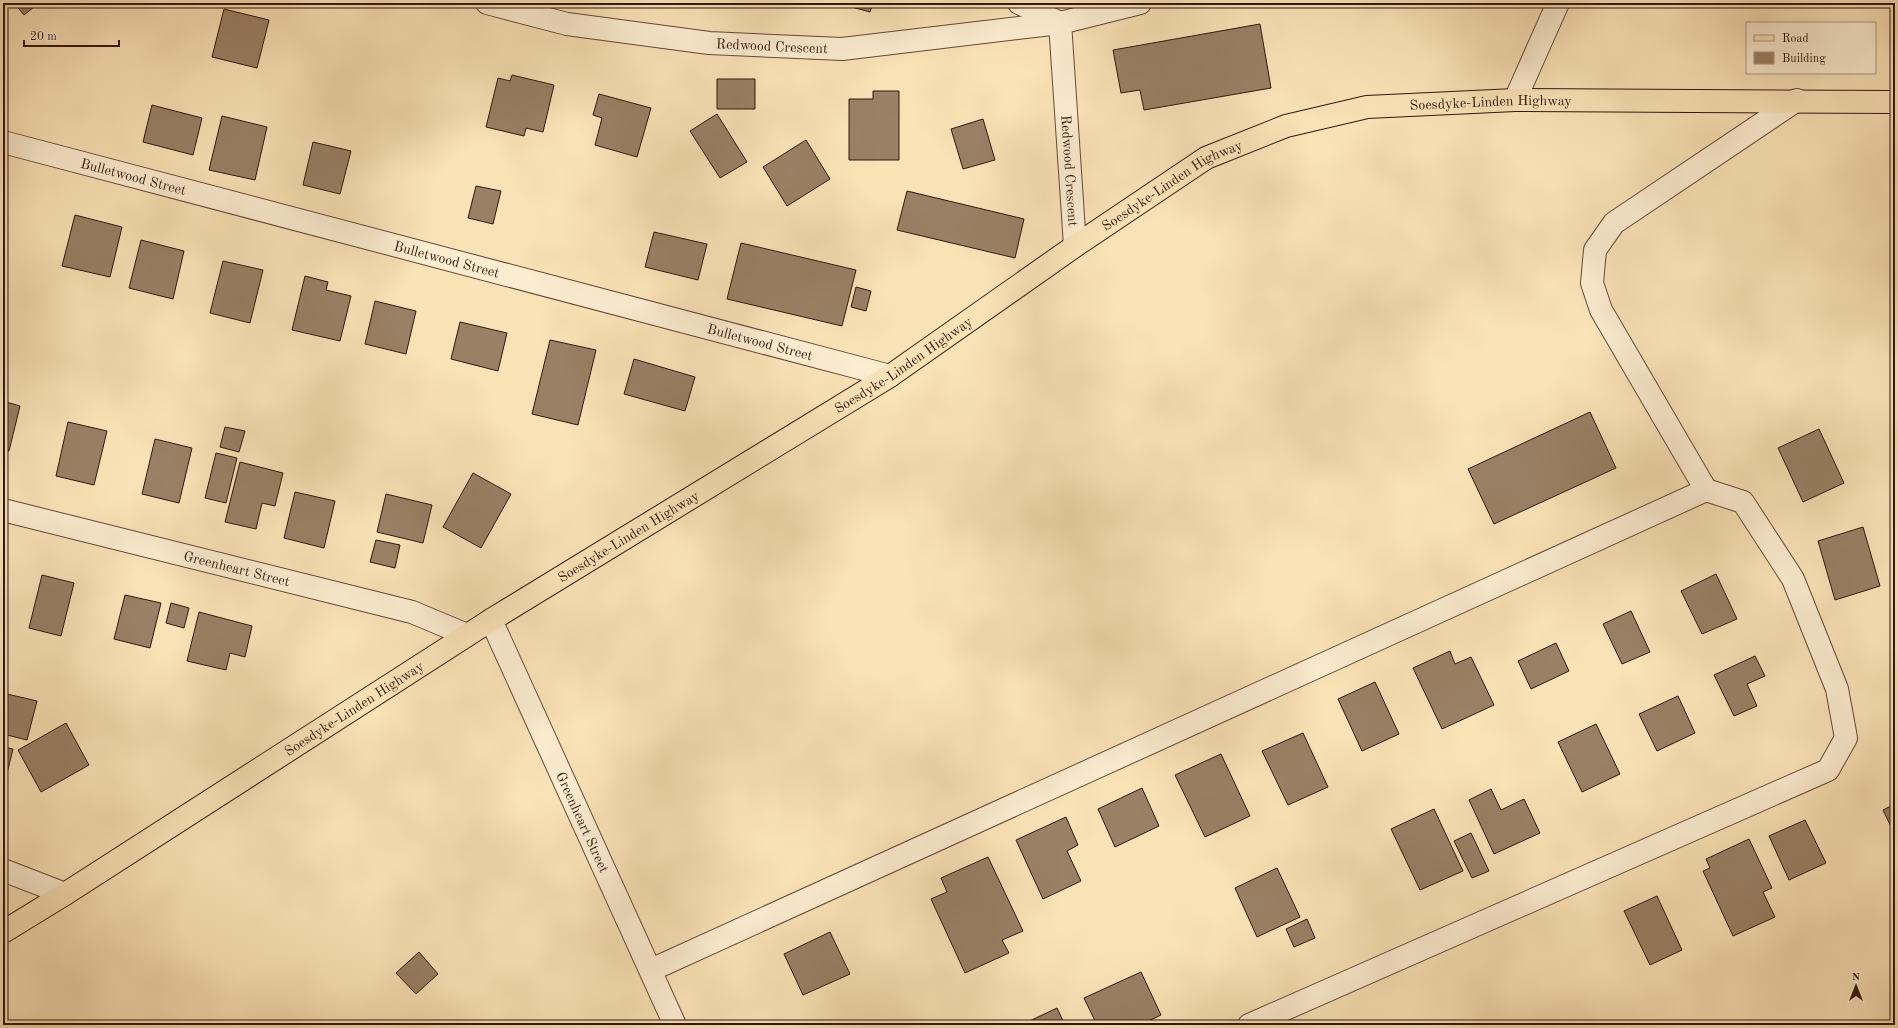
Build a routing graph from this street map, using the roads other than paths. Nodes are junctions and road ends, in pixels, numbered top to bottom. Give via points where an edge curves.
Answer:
1 (487, 3) edge
2 (1019, 3) edge
3 (1140, 3) edge
4 (1558, 3) edge
5 (1060, 23) junction
6 (1515, 100) junction
7 (1796, 100) junction
8 (1895, 102) edge
9 (3, 142) edge
10 (1075, 246) junction
11 (890, 376) junction
12 (1706, 490) junction
13 (3, 510) edge
14 (491, 620) junction
15 (468, 635) junction
16 (3, 870) edge
17 (65, 894) junction
18 (3, 932) edge
19 (651, 970) junction
20 (675, 1025) edge
21 (1249, 1025) edge

1 - 5 street, Redwood Crescent via 567,24 701,42 842,49
2 - 5 street
3 - 5 street, Redwood Crescent
4 - 6 street
5 - 10 street, Redwood Crescent
6 - 7 main road, Soesdyke-Linden Highway
6 - 10 main road, Soesdyke-Linden Highway via 1367,106 1286,126 1206,158
7 - 8 main road, Soesdyke-Linden Highway
7 - 12 street via 1614,223 1595,250 1592,283 1601,310
9 - 11 street, Bulletwood Street
10 - 11 main road, Soesdyke-Linden Highway
11 - 14 main road, Soesdyke-Linden Highway
12 - 19 street
12 - 21 street via 1743,502 1793,579 1837,689 1846,738 1828,770
13 - 15 street, Greenheart Street via 412,612
14 - 15 main road, Soesdyke-Linden Highway
14 - 19 street, Greenheart Street
15 - 17 main road, Soesdyke-Linden Highway
16 - 17 street
17 - 18 main road, Soesdyke-Linden Highway
19 - 20 street, Greenheart Street

